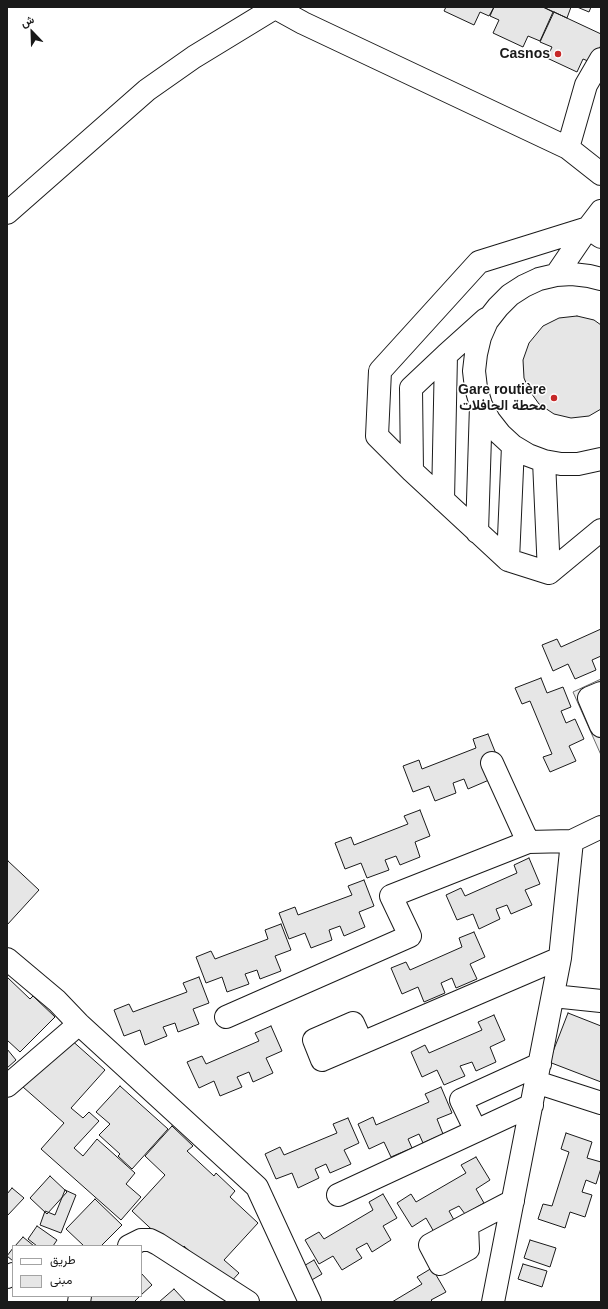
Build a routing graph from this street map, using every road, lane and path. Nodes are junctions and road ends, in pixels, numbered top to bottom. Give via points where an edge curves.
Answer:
1 (275, 7) edge
2 (601, 59) edge
3 (568, 148) junction
4 (601, 174) edge
5 (601, 211) edge
6 (7, 213) edge
7 (594, 233) edge
8 (556, 275) junction
9 (601, 279) edge
10 (498, 307) junction
11 (446, 355) junction
12 (481, 405) junction
13 (513, 446) junction
14 (601, 459) edge
15 (544, 461) junction
16 (412, 471) junction
17 (443, 500) junction
18 (601, 530) edge
19 (478, 532) junction
20 (508, 560) junction
21 (549, 573) junction
22 (601, 693) edge
23 (601, 726) edge
24 (492, 763) dead end
25 (601, 827) edge
26 (572, 841) junction
27 (528, 842) junction
28 (560, 958) junction
29 (7, 959) edge
30 (553, 996) junction
31 (601, 1001) edge
32 (226, 1017) dead end
33 (79, 1024) junction
34 (362, 1043) dead end
35 (538, 1073) junction
36 (7, 1086) edge
37 (601, 1103) edge
38 (532, 1106) junction
39 (476, 1131) junction
40 (338, 1194) dead end
41 (513, 1201) junction
42 (467, 1225) dead end
43 (131, 1245) edge
44 (248, 1302) edge
45 (310, 1302) edge
46 (493, 1302) edge

1 - 3 street via 303,23
1 - 6 street via 194,57 147,90
2 - 3 street via 586,85
3 - 4 street
5 - 7 street
7 - 8 street
7 - 16 street via 479,262 380,371 377,436
8 - 9 street via 572,274
8 - 10 street via 524,286
10 - 11 street
10 - 12 street via 485,326 476,354 474,371
11 - 16 street via 411,388
11 - 17 street
12 - 13 street via 489,420
12 - 19 street
13 - 15 street
13 - 20 street
14 - 15 street via 578,464
15 - 21 street
16 - 17 street
17 - 19 street
18 - 21 street
19 - 20 street
20 - 21 street
22 - 23 street via 589,698
24 - 27 street
25 - 26 street
26 - 27 street
26 - 28 street
27 - 32 street via 391,896 410,936
28 - 30 street
28 - 34 street
29 - 33 street via 57,1001
30 - 31 street
30 - 35 street
33 - 36 street
33 - 45 street via 257,1187
35 - 37 street
35 - 38 street
35 - 39 street via 461,1100
38 - 39 street
38 - 41 street
39 - 40 street
41 - 42 street
41 - 46 street
43 - 44 street via 141,1240 150,1240

